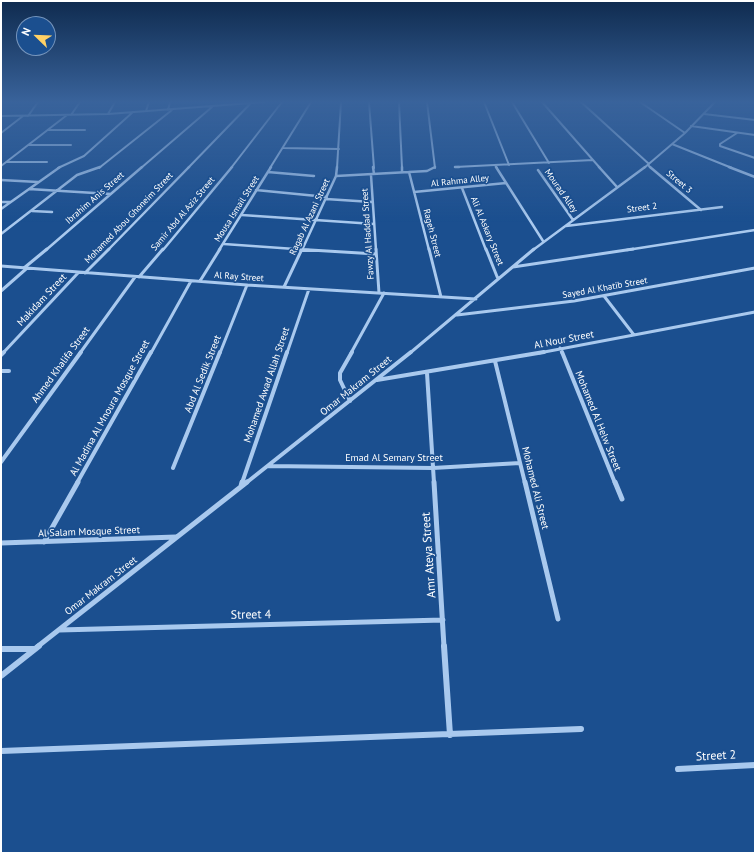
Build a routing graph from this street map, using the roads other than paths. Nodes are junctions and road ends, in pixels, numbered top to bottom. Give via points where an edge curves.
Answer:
1 (32, 142) edge
2 (100, 142) edge
3 (131, 142) edge
4 (172, 142) edge
5 (213, 142) edge
6 (251, 142) edge
7 (287, 142) edge
8 (339, 142) edge
9 (371, 142) edge
10 (401, 142) edge
11 (433, 142) edge
12 (500, 142) edge
13 (536, 142) edge
14 (577, 142) edge
15 (624, 142) edge
16 (675, 142) edge
17 (722, 142) edge
18 (672, 144) junction
19 (28, 145) junction
20 (71, 145) dead end
21 (283, 148) junction
22 (339, 149) junction
23 (755, 158) edge
24 (593, 160) junction
25 (6, 162) junction
26 (47, 162) dead end
27 (549, 163) junction
28 (648, 164) junction
29 (495, 165) junction
30 (509, 165) junction
31 (1, 166) edge
32 (455, 167) dead end
33 (538, 170) dead end
34 (268, 172) junction
35 (402, 172) junction
36 (409, 172) junction
37 (372, 174) junction
38 (314, 176) dead end
39 (336, 176) junction
40 (755, 177) edge
41 (1, 180) edge
42 (38, 182) junction
43 (506, 183) junction
44 (617, 187) junction
45 (462, 188) junction
46 (28, 189) junction
47 (57, 190) junction
48 (256, 190) junction
49 (414, 192) junction
50 (111, 194) junction
51 (326, 198) junction
52 (1, 202) edge
53 (10, 202) junction
54 (372, 202) junction
55 (722, 207) dead end
56 (1, 209) edge
57 (701, 210) junction
58 (31, 211) junction
59 (52, 212) dead end
60 (242, 214) junction
61 (316, 220) junction
62 (573, 220) junction
63 (374, 224) junction
64 (564, 226) junction
65 (755, 230) edge
66 (1, 234) edge
67 (543, 241) junction
68 (224, 244) junction
69 (302, 249) junction
70 (376, 254) junction
71 (1, 266) edge
72 (513, 267) junction
73 (25, 268) junction
74 (755, 268) edge
75 (78, 273) junction
76 (85, 273) junction
77 (137, 277) junction
78 (498, 280) junction
79 (191, 281) junction
80 (200, 282) junction
81 (247, 285) junction
82 (284, 287) junction
83 (309, 288) junction
84 (1, 291) edge
85 (379, 293) junction
86 (384, 293) junction
87 (604, 296) junction
88 (441, 297) junction
89 (476, 299) junction
90 (755, 312) edge
91 (456, 315) junction
92 (634, 335) junction
93 (560, 348) junction
94 (1, 355) edge
95 (495, 362) junction
96 (1, 371) edge
97 (9, 371) dead end
98 (427, 373) junction
99 (376, 380) junction
100 (350, 401) junction
101 (1, 462) edge
102 (520, 463) junction
103 (267, 466) junction
104 (173, 468) dead end
105 (433, 468) junction
106 (241, 487) junction
107 (622, 499) dead end
108 (177, 537) junction
109 (44, 542) junction
110 (1, 543) edge
111 (558, 619) dead end
112 (443, 620) junction
113 (59, 630) junction
114 (1, 649) edge
115 (35, 649) junction
116 (1, 676) edge
117 (582, 729) dead end
118 (450, 736) junction
119 (1, 751) edge
120 (755, 764) edge
121 (678, 769) dead end

1 - 19 street
2 - 42 street via 84,156 62,165
3 - 47 street via 97,169 80,173
4 - 50 street, Ibrahim Anis Street
5 - 76 street, Mohamed Abou Ghoneim Street
6 - 77 street, Samir Abd Al Aziz Street via 217,186
7 - 21 street, Mousa Ismail Street
8 - 22 street, Ragab Al Azani Street
9 - 37 street, Fawzy Al Haddad Street
10 - 35 street
11 - 36 street via 436,166 432,170
12 - 30 street
13 - 27 street
14 - 24 street
15 - 28 street, Street 3
16 - 18 street, Omar Makram Street
17 - 23 street via 719,144 723,147
18 - 28 street, Omar Makram Street
18 - 40 street
19 - 20 street
19 - 25 street
21 - 22 street
21 - 34 street, Mousa Ismail Street
22 - 39 street, Ragab Al Azani Street
24 - 27 street
24 - 44 street
25 - 26 street
25 - 31 street
27 - 30 street
28 - 44 street, Omar Makram Street
28 - 57 street, Street 3
29 - 30 street
29 - 32 street
29 - 43 street
33 - 62 street, Mourad Alley
34 - 38 street
34 - 48 street, Mousa Ismail Street
35 - 36 street
35 - 37 street
36 - 49 street, Rageh Street
37 - 39 street
37 - 54 street, Fawzy Al Haddad Street
39 - 51 street, Ragab Al Azani Street
41 - 42 street
42 - 46 street
43 - 45 street, Al Rahma Alley
43 - 67 street
44 - 62 street, Omar Makram Street
45 - 49 street, Al Rahma Alley
45 - 78 street, Ali Al Askary Street
46 - 47 street
46 - 53 street
47 - 50 street
47 - 58 street
48 - 51 street
48 - 60 street, Mousa Ismail Street
49 - 88 street, Rageh Street
50 - 73 street, Ibrahim Anis Street
51 - 54 street
51 - 61 street, Ragab Al Azani Street
52 - 53 street
53 - 56 street
54 - 63 street, Fawzy Al Haddad Street
55 - 57 street, Street 2
57 - 64 street, Street 2
58 - 59 street
58 - 66 street
60 - 61 street
60 - 68 street, Mousa Ismail Street
61 - 63 street
61 - 69 street, Ragab Al Azani Street
62 - 64 street, Omar Makram Street
63 - 70 street, Fawzy Al Haddad Street
64 - 67 street, Omar Makram Street
65 - 72 street
67 - 72 street, Omar Makram Street
68 - 69 street
68 - 80 street, Mousa Ismail Street
69 - 70 street
69 - 82 street, Ragab Al Azani Street
70 - 85 street, Fawzy Al Haddad Street
71 - 73 street, Al Ray Street
72 - 78 street, Omar Makram Street
73 - 75 street, Al Ray Street
73 - 84 street, Ibrahim Anis Street
74 - 87 street, Sayed Al Khatib Street
75 - 76 street, Al Ray Street
75 - 94 street, Makidam Street
76 - 77 street, Al Ray Street
77 - 79 street, Al Ray Street
77 - 101 street, Ahmed Khalifa Street
78 - 89 street, Omar Makram Street
79 - 80 street, Al Ray Street
79 - 109 street, Al Madina Al Mnoura Mosque Street
80 - 81 street, Al Ray Street
81 - 82 street, Al Ray Street
81 - 104 street, Abd Al Sedik Street
82 - 83 street, Al Ray Street
83 - 85 street, Al Ray Street
83 - 106 street, Mohamed Awad Allah Street
85 - 86 street, Al Ray Street
86 - 88 street, Al Ray Street
86 - 100 street via 340,373 340,380
87 - 91 street, Sayed Al Khatib Street
87 - 92 street
88 - 89 street, Al Ray Street
89 - 91 street, Omar Makram Street
90 - 92 street, Al Nour Street
91 - 99 street, Omar Makram Street
92 - 93 street, Al Nour Street
93 - 95 street, Al Nour Street
93 - 107 street, Mohamed Al Helw Street
95 - 98 street, Al Nour Street
95 - 102 street, Mohamed Ali Street
96 - 97 street
98 - 99 street, Al Nour Street
98 - 105 street, Amr Ateya Street
99 - 100 street, Omar Makram Street
100 - 103 street, Omar Makram Street
102 - 105 street, Emad Al Semary Street
102 - 111 street, Mohamed Ali Street
103 - 105 street, Emad Al Semary Street
103 - 106 street, Omar Makram Street
105 - 112 street, Amr Ateya Street
106 - 108 street, Omar Makram Street
108 - 109 street, Al Salam Mosque Street
108 - 113 street, Omar Makram Street
109 - 110 street, Al Salam Mosque Street
112 - 113 street, Street 4
112 - 118 street, Amr Ateya Street
113 - 115 street, Omar Makram Street
114 - 115 street
115 - 116 street, Omar Makram Street
117 - 118 street
118 - 119 street
120 - 121 street, Street 2

